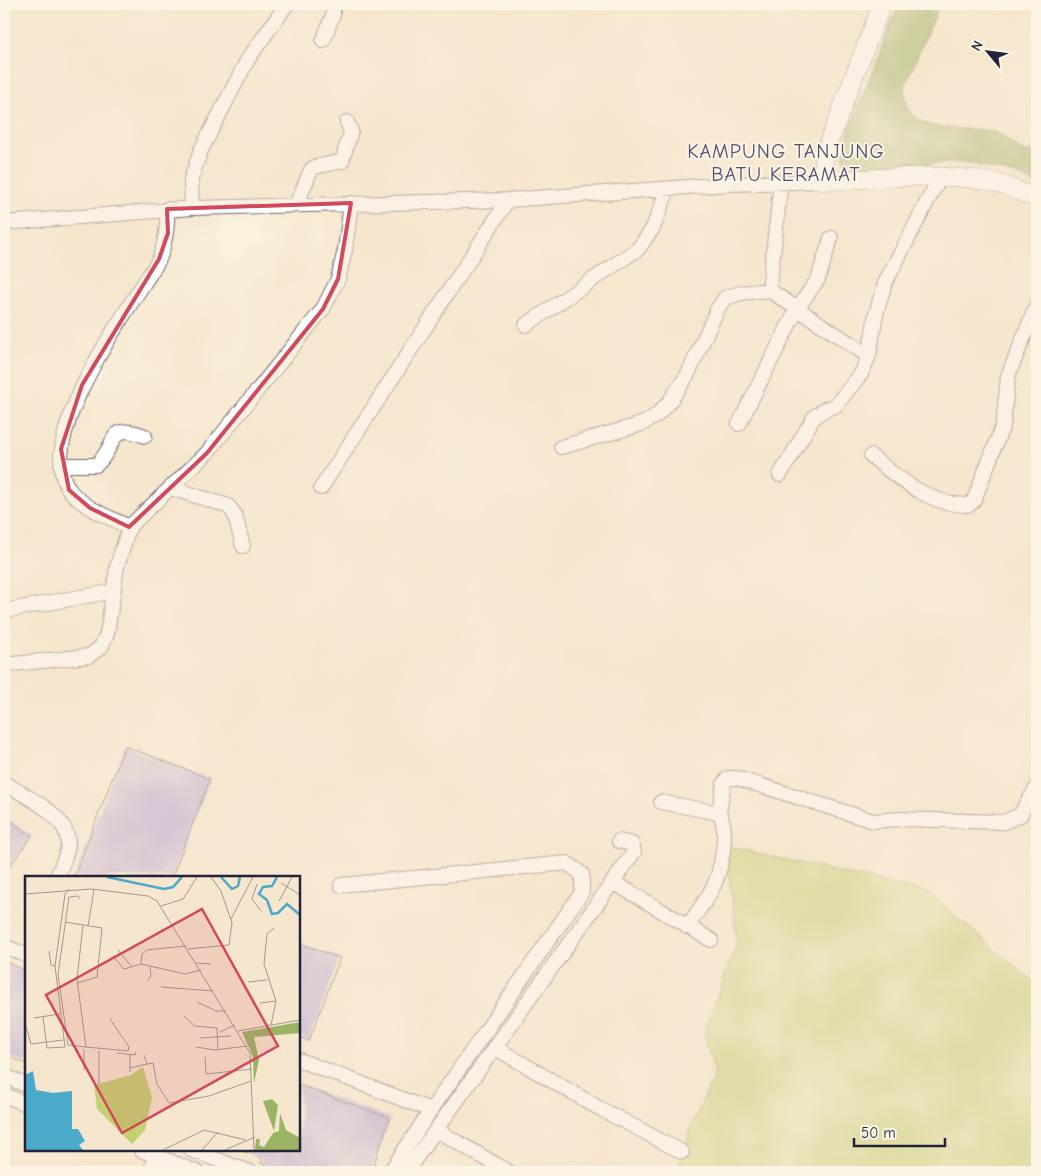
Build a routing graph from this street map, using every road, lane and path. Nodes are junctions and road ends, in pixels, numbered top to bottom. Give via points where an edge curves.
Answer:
1 (287, 4) edge
2 (332, 4) edge
3 (882, 4) edge
4 (323, 41) dead end
5 (347, 122) dead end
6 (940, 177) junction
7 (822, 181) junction
8 (781, 182) junction
9 (668, 189) junction
10 (1037, 199) edge
11 (508, 200) junction
12 (350, 203) junction
13 (296, 205) junction
14 (192, 208) junction
15 (167, 209) junction
16 (4, 223) edge
17 (831, 238) dead end
18 (769, 290) junction
19 (1037, 304) edge
20 (797, 309) junction
21 (526, 325) dead end
22 (869, 356) junction
23 (739, 424) dead end
24 (145, 436) dead end
25 (561, 447) dead end
26 (871, 456) dead end
27 (62, 465) junction
28 (780, 475) dead end
29 (171, 488) junction
30 (321, 488) dead end
31 (129, 527) junction
32 (243, 546) dead end
33 (114, 591) junction
34 (4, 610) edge
35 (4, 665) edge
36 (4, 783) edge
37 (1037, 787) edge
38 (661, 802) dead end
39 (719, 813) junction
40 (619, 841) dead end
41 (57, 876) edge
42 (613, 882) junction
43 (341, 885) dead end
44 (687, 927) junction
45 (711, 940) dead end
46 (4, 946) edge
47 (25, 955) edge
48 (494, 1047) junction
49 (300, 1060) edge
50 (4, 1076) edge
51 (25, 1085) edge
52 (4, 1095) edge
53 (25, 1104) edge
54 (432, 1110) junction
55 (436, 1130) junction
56 (144, 1151) edge
57 (194, 1151) edge
58 (682, 1152) dead end
59 (156, 1156) junction
60 (150, 1172) edge
61 (198, 1172) edge
62 (250, 1172) edge
63 (390, 1172) edge
64 (406, 1172) edge
65 (509, 1172) edge

1 - 14 street via 248,59 201,150 192,179
2 - 4 street via 333,15
3 - 7 street via 825,152
5 - 13 street via 351,131 342,161 315,166
6 - 7 street
6 - 10 street via 988,181
6 - 22 street via 885,283
7 - 8 street
8 - 9 street
8 - 18 street
9 - 11 street
9 - 21 street via 653,228 638,249
11 - 12 street
11 - 30 street
12 - 13 street
12 - 29 street via 338,279 323,310 213,446
13 - 14 street
14 - 15 street
15 - 16 street
15 - 27 street via 168,233 159,260 82,385 64,434
17 - 20 street via 818,279
18 - 20 street
18 - 25 street via 726,298 718,308 688,374 657,415 642,424
19 - 26 street via 1008,376 1003,425 974,500 969,505 941,501 911,487
20 - 22 street
20 - 23 street
22 - 28 street via 861,374 835,406 814,417
24 - 27 street via 122,430 96,465
27 - 31 street via 69,490 79,500
29 - 31 street
29 - 32 street via 228,506 235,515
31 - 33 street via 117,567
33 - 34 street
33 - 35 street via 107,634 101,647 89,656
36 - 41 street via 47,809 61,822 68,844
37 - 39 street via 1020,815 1004,822 873,821 737,778 728,778 724,783
38 - 39 street
39 - 44 street via 724,830 718,876
40 - 42 street via 632,844 634,852
42 - 44 street
42 - 48 street
43 - 54 street via 567,863 582,874 582,892
44 - 45 street
46 - 47 street
48 - 55 street
48 - 58 street
49 - 54 street
50 - 51 street
52 - 53 street
54 - 63 street
55 - 64 street
55 - 65 street
56 - 59 street
57 - 62 street
59 - 60 street
59 - 61 street

